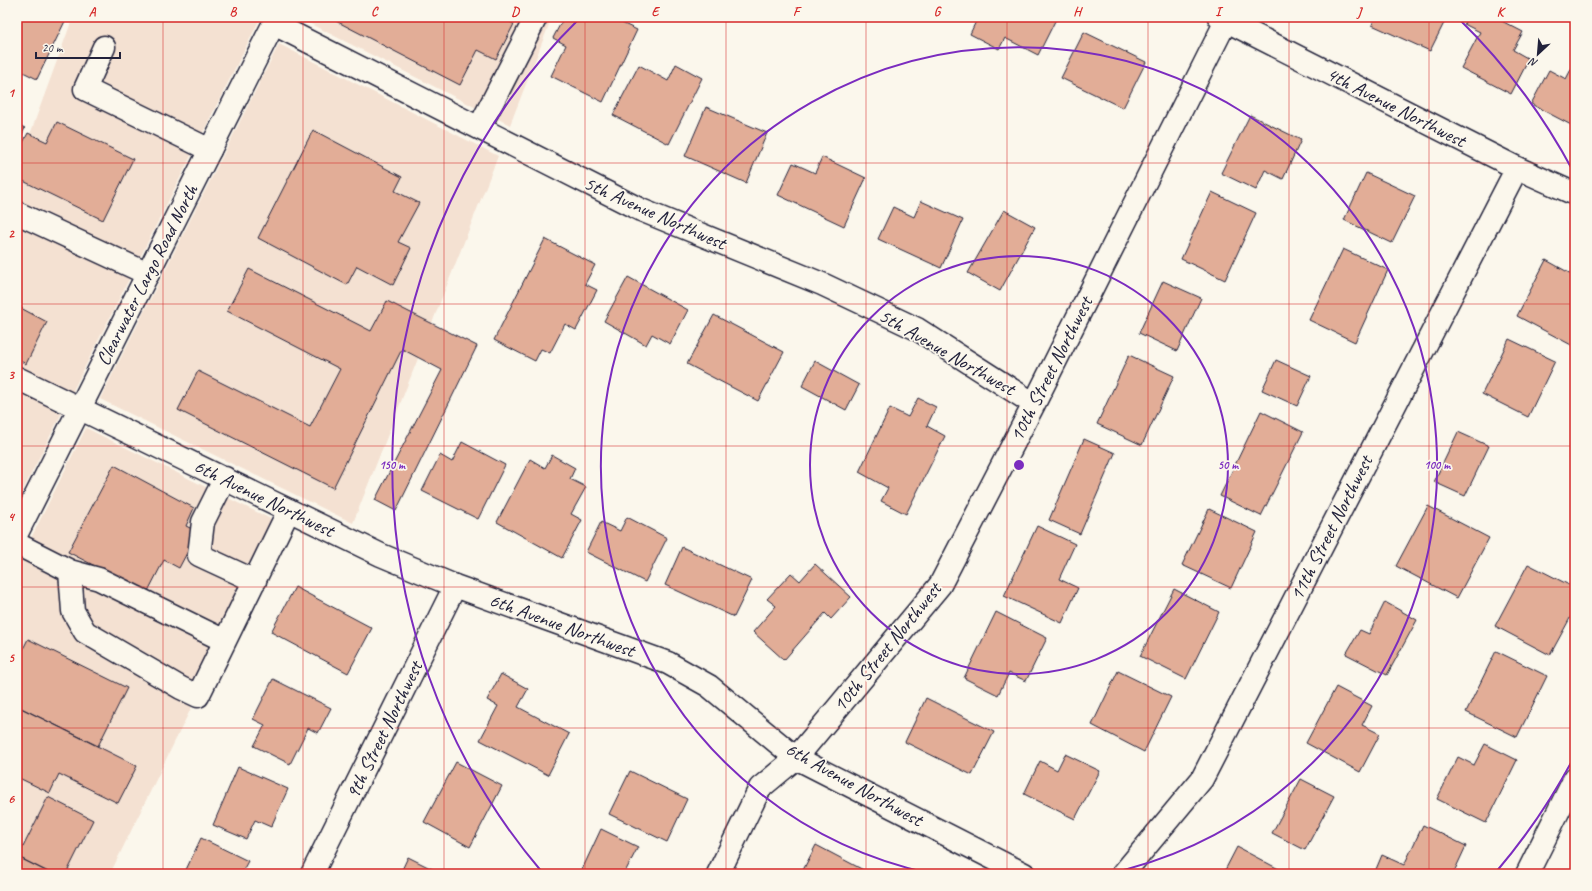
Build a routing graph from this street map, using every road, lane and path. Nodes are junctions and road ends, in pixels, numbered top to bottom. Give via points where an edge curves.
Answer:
1 (536, 17) edge
2 (1224, 18) edge
3 (275, 20) edge
4 (104, 47) dead end
5 (479, 128) junction
6 (210, 150) junction
7 (1517, 168) junction
8 (1575, 194) edge
9 (17, 213) edge
10 (148, 274) junction
11 (17, 378) edge
12 (1034, 404) junction
13 (80, 407) junction
14 (225, 478) junction
15 (290, 510) junction
16 (17, 533) edge
17 (17, 544) edge
18 (70, 571) junction
19 (255, 582) junction
20 (455, 586) junction
21 (225, 641) junction
22 (796, 758) junction
23 (1575, 778) edge
24 (312, 874) edge
25 (718, 874) edge
26 (1024, 874) edge
27 (1123, 874) edge
28 (1527, 874) edge

1 - 5 street
2 - 7 street, 4th Avenue Northwest
2 - 12 street, 10th Street Northwest
3 - 5 street, 5th Avenue Northwest
3 - 6 street, Clearwater Largo Road North
4 - 6 street via 85,89
5 - 12 street, 5th Avenue Northwest via 641,210 822,284 917,330
6 - 10 street, Clearwater Largo Road North
7 - 8 street, 4th Avenue Northwest
7 - 27 street, 11th Street Northwest via 1202,779
9 - 10 street
10 - 13 street, Clearwater Largo Road North
11 - 13 street, 6th Avenue Northwest
12 - 22 street, 10th Street Northwest via 940,585
13 - 14 street, 6th Avenue Northwest
13 - 16 street, Clearwater Largo Road North
14 - 15 street, 6th Avenue Northwest
14 - 19 street via 203,522 199,555
15 - 19 street
15 - 20 street, 6th Avenue Northwest via 381,555
17 - 18 street
18 - 21 street via 99,579
18 - 21 street via 73,611 85,632 198,696
19 - 21 street
20 - 22 street, 6th Avenue Northwest via 668,663 709,686
20 - 24 street, 9th Street Northwest
22 - 25 street, 10th Street Northwest via 760,788
22 - 26 street, 6th Avenue Northwest
23 - 28 street

